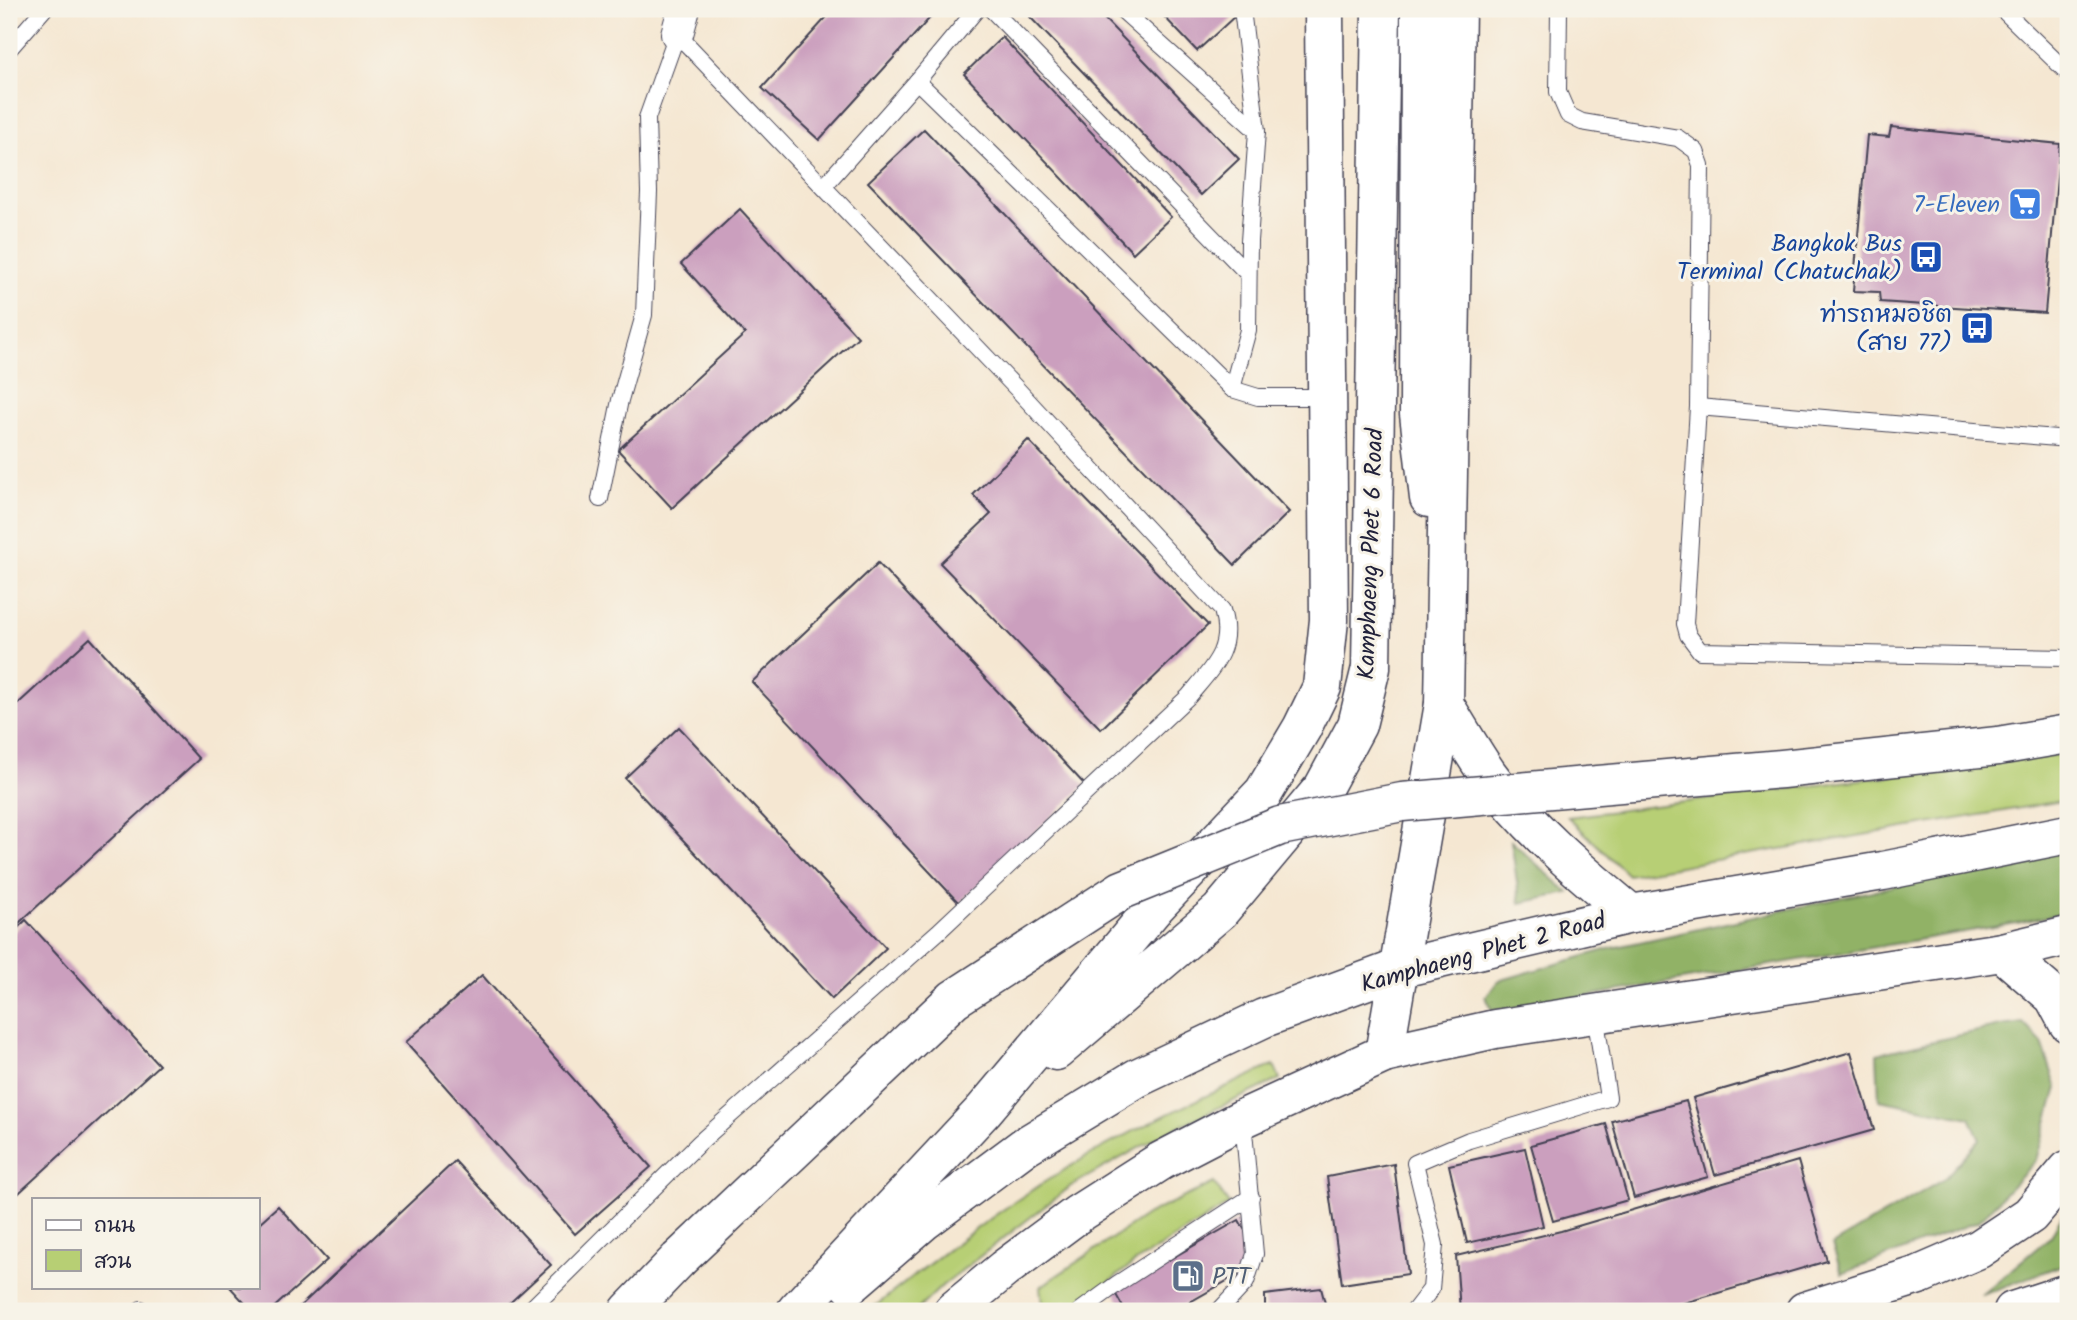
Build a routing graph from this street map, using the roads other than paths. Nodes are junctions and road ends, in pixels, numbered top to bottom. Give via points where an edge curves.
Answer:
1 (44, 9) edge
2 (977, 9) edge
3 (991, 9) edge
4 (1121, 9) edge
5 (1242, 9) edge
6 (1324, 9) edge
7 (1381, 9) edge
8 (1420, 9) edge
9 (1456, 9) edge
10 (1559, 9) edge
11 (2002, 9) edge
12 (681, 21) edge
13 (9, 49) edge
14 (2068, 73) edge
15 (917, 81) junction
16 (1257, 131) junction
17 (824, 186) junction
18 (1248, 274) junction
19 (1232, 389) junction
20 (1327, 397) junction
21 (1698, 407) junction
22 (2068, 439) edge
23 (600, 499) dead end
24 (1447, 571) junction
25 (2068, 658) edge
26 (1444, 704) junction
27 (2068, 734) edge
28 (2068, 834) edge
29 (1631, 914) junction
30 (2068, 936) edge
31 (2002, 952) junction
32 (1398, 969) junction
33 (1595, 1014) junction
34 (2068, 1023) edge
35 (1384, 1054) junction
36 (985, 1110) junction
37 (1242, 1119) junction
38 (2068, 1170) edge
39 (1251, 1197) junction
40 (2068, 1293) edge
41 (529, 1311) edge
42 (629, 1311) edge
43 (796, 1311) edge
44 (819, 1311) edge
45 (953, 1311) edge
46 (1080, 1311) edge
47 (1219, 1311) edge
48 (1414, 1311) edge
49 (1805, 1311) edge
50 (2013, 1311) edge

1 - 13 lane
2 - 15 lane
3 - 18 lane
4 - 16 lane
5 - 16 lane
6 - 20 main road, Kamphaeng Phet 6 Road
7 - 36 main road, Kamphaeng Phet 6 Road via 1371,668 1357,725 1323,788 1220,911
8 - 24 main road via 1419,414 1431,506
9 - 24 main road
10 - 21 lane via 1558,92 1568,116 1678,138 1696,151 1701,165
11 - 14 lane
12 - 17 lane
12 - 23 lane via 647,118 644,315 620,400
15 - 17 lane
15 - 19 lane
16 - 18 lane
17 - 41 lane via 1222,610 1225,643 1189,696 938,932 700,1142
18 - 19 lane via 1248,330
19 - 20 lane via 1258,397
20 - 36 main road, Kamphaeng Phet 6 Road via 1329,620 1322,687 1264,792 1155,907
21 - 22 lane
21 - 25 lane via 1685,624 1700,651
24 - 26 main road
26 - 29 main road via 1488,773 1528,821
26 - 32 main road
27 - 42 main road, bridge via 1782,769 1402,802 1280,826 1122,890 954,999
28 - 29 main road, Kamphaeng Phet 2 Road via 1883,872
29 - 32 main road, Kamphaeng Phet 2 Road
30 - 31 main road
31 - 33 main road
31 - 34 main road via 2054,997
32 - 35 main road
32 - 44 main road, Kamphaeng Phet 2 Road via 1264,1018 1137,1078 1025,1146 925,1221
33 - 35 main road via 1495,1029
33 - 48 lane via 1608,1098 1469,1140 1415,1163 1435,1245 1432,1289
35 - 37 main road
36 - 43 main road, Kamphaeng Phet 6 Road
37 - 39 lane
37 - 45 main road via 1161,1161 1078,1214
38 - 49 main road via 2030,1215 1979,1249 1919,1275
39 - 46 lane
39 - 47 lane via 1255,1254 1246,1282
40 - 50 main road

